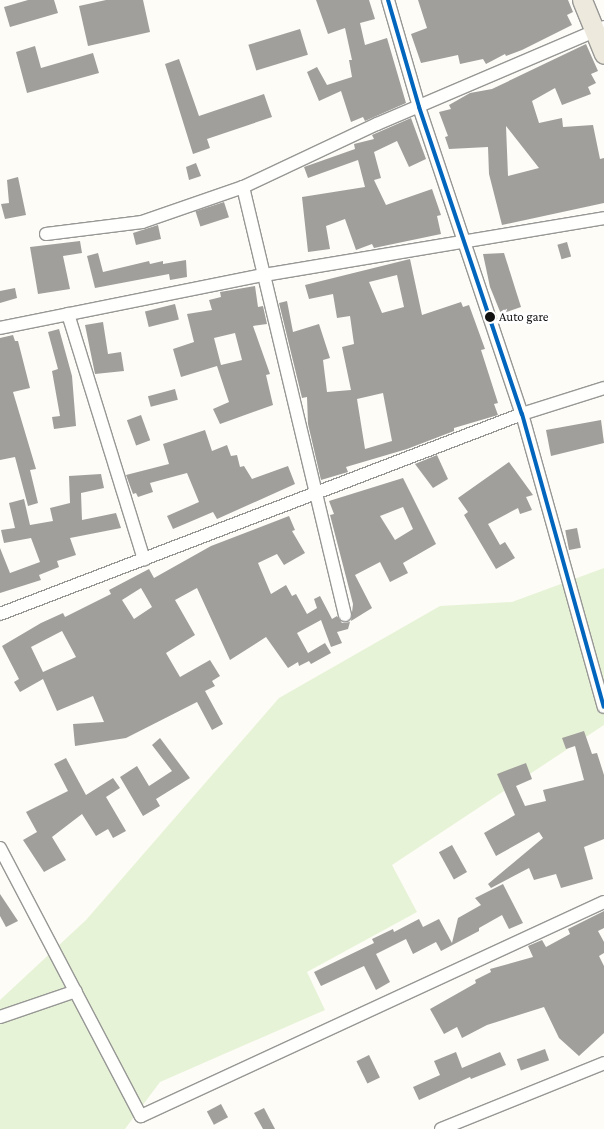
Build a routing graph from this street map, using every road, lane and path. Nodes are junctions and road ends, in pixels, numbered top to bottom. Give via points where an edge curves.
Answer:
1 (388, 0) edge
2 (582, 0) edge
3 (599, 29) edge
4 (604, 54) edge
5 (419, 108) junction
6 (244, 187) junction
7 (604, 218) edge
8 (46, 234) dead end
9 (463, 240) junction
10 (264, 275) junction
11 (68, 314) junction
12 (0, 328) edge
13 (604, 388) edge
14 (522, 414) junction
15 (316, 494) junction
16 (144, 558) junction
17 (0, 614) edge
18 (345, 615) dead end
19 (604, 708) edge
20 (0, 848) edge
21 (604, 902) edge
22 (76, 991) junction
23 (0, 1017) edge
24 (604, 1063) edge
25 (441, 1129) edge

1 - 5 street
2 - 3 main road
3 - 4 main road
3 - 5 street
5 - 6 street
5 - 9 street
6 - 8 street via 142,222
6 - 10 street
7 - 9 street
9 - 10 street
9 - 14 street
10 - 11 street
10 - 15 street
11 - 12 street
11 - 16 street
13 - 14 street
14 - 15 street
14 - 19 street
15 - 16 street
15 - 18 street
16 - 17 street
20 - 22 street
21 - 22 street via 141,1116
22 - 23 street
24 - 25 street

